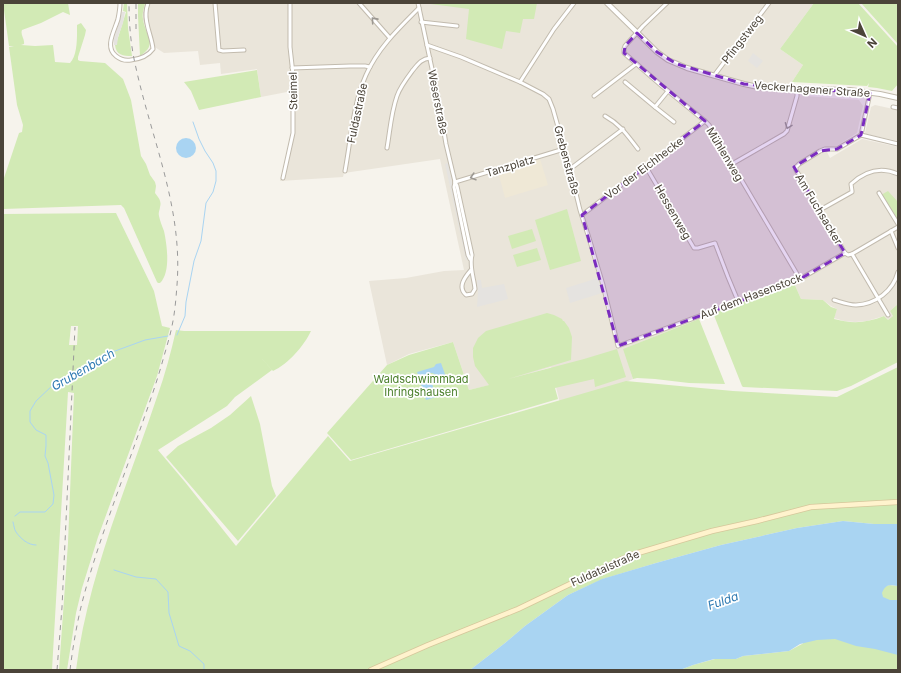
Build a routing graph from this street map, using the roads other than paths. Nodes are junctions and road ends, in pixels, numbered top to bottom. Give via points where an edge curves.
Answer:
1 (120, 3) edge
2 (148, 3) edge
3 (215, 3) edge
4 (290, 3) edge
5 (359, 3) edge
6 (418, 3) edge
7 (574, 3) edge
8 (607, 3) edge
9 (667, 3) edge
10 (769, 3) edge
11 (419, 8) junction
12 (421, 22) junction
13 (457, 26) dead end
14 (637, 33) junction
15 (390, 37) junction
16 (427, 45) junction
17 (244, 50) dead end
18 (430, 58) junction
19 (636, 64) junction
20 (370, 67) junction
21 (292, 68) junction
22 (715, 76) junction
23 (520, 82) junction
24 (625, 82) dead end
25 (797, 88) junction
26 (668, 91) junction
27 (870, 93) junction
28 (594, 96) dead end
29 (898, 98) edge
30 (655, 107) junction
31 (893, 107) dead end
32 (898, 108) edge
33 (605, 116) dead end
34 (706, 121) junction
35 (674, 122) dead end
36 (623, 129) junction
37 (861, 135) junction
38 (898, 144) edge
39 (387, 148) dead end
40 (564, 149) junction
41 (638, 149) dead end
42 (732, 164) junction
43 (646, 166) junction
44 (570, 169) junction
45 (345, 171) dead end
46 (898, 174) edge
47 (283, 178) dead end
48 (455, 182) junction
49 (879, 193) dead end
50 (820, 210) junction
51 (582, 215) junction
52 (898, 226) edge
53 (891, 232) junction
54 (898, 248) edge
55 (845, 253) junction
56 (852, 254) junction
57 (471, 270) junction
58 (898, 272) edge
59 (800, 278) junction
60 (878, 298) junction
61 (834, 300) dead end
62 (738, 301) junction
63 (888, 315) dead end
64 (618, 346) joint
65 (898, 502) edge
66 (371, 670) edge

1 - 2 street via 111,48 115,56 125,60 142,58 153,48 146,22
3 - 17 street via 218,50
4 - 21 street, Steimel
15 -> 5 street
6 - 11 street
7 - 23 street
8 - 14 street, Veckerhagener Straße
9 - 14 street
10 - 22 street, Pfingstweg
11 - 12 street, Weserstraße
11 - 15 street, Fuldastraße
12 - 13 street
12 - 16 street, Weserstraße
14 - 19 street, Mühlenweg via 624,49 624,53
14 - 22 street, Veckerhagener Straße via 668,60
15 - 20 street, Fuldastraße
16 - 18 street, Weserstraße
16 - 23 street, Grebenstraße
18 - 39 street via 420,61 397,96
18 - 48 street, Weserstraße
19 - 26 street, Mühlenweg
19 - 28 street
20 - 21 street
20 - 45 street, Fuldastraße via 357,103
21 - 47 street, Steimel via 293,133
22 - 25 street, Veckerhagener Straße via 763,88
23 - 40 street, Grebenstraße via 549,99
24 - 30 street
25 - 27 street, Veckerhagener Straße
25 -> 42 street via 797,96 784,134
26 - 30 street
26 - 34 street, Mühlenweg
27 - 29 street, Veckerhagener Straße
27 - 37 street
30 - 35 street
31 - 32 street
33 - 36 street
34 - 42 street, Mühlenweg
34 - 43 street, Vor der Eichhecke
36 - 41 street
36 - 44 street
37 - 38 street
37 - 50 street, Am Fuchsacker via 837,149 820,151 797,166 796,170
40 - 44 street, Grebenstraße
40 -> 48 street, Tanzplatz
42 - 59 street, Mühlenweg
43 - 51 street, Vor der Eichhecke
43 - 62 street, Hessenweg via 694,248 715,243
44 - 51 street, Grebenstraße
46 - 50 street via 883,170 871,171 850,184 852,192
48 - 57 street, Weserstraße via 472,255
49 - 52 street
50 - 55 street, Am Fuchsacker
51 - 64 street, Grebenstraße
52 - 53 street
53 - 54 street
53 - 56 street
55 - 56 street
55 - 59 street, Auf dem Hasenstock
56 - 60 street
57 - 57 street, Weserstraße via 462,282 465,294 469,295 475,290
58 - 60 street via 886,293
59 - 62 street, Auf dem Hasenstock
60 - 61 street via 855,305
60 - 63 street
62 - 64 street, Auf dem Hasenstock
65 - 66 main road, Fuldatalstraße via 811,507 712,531 631,555 518,609

